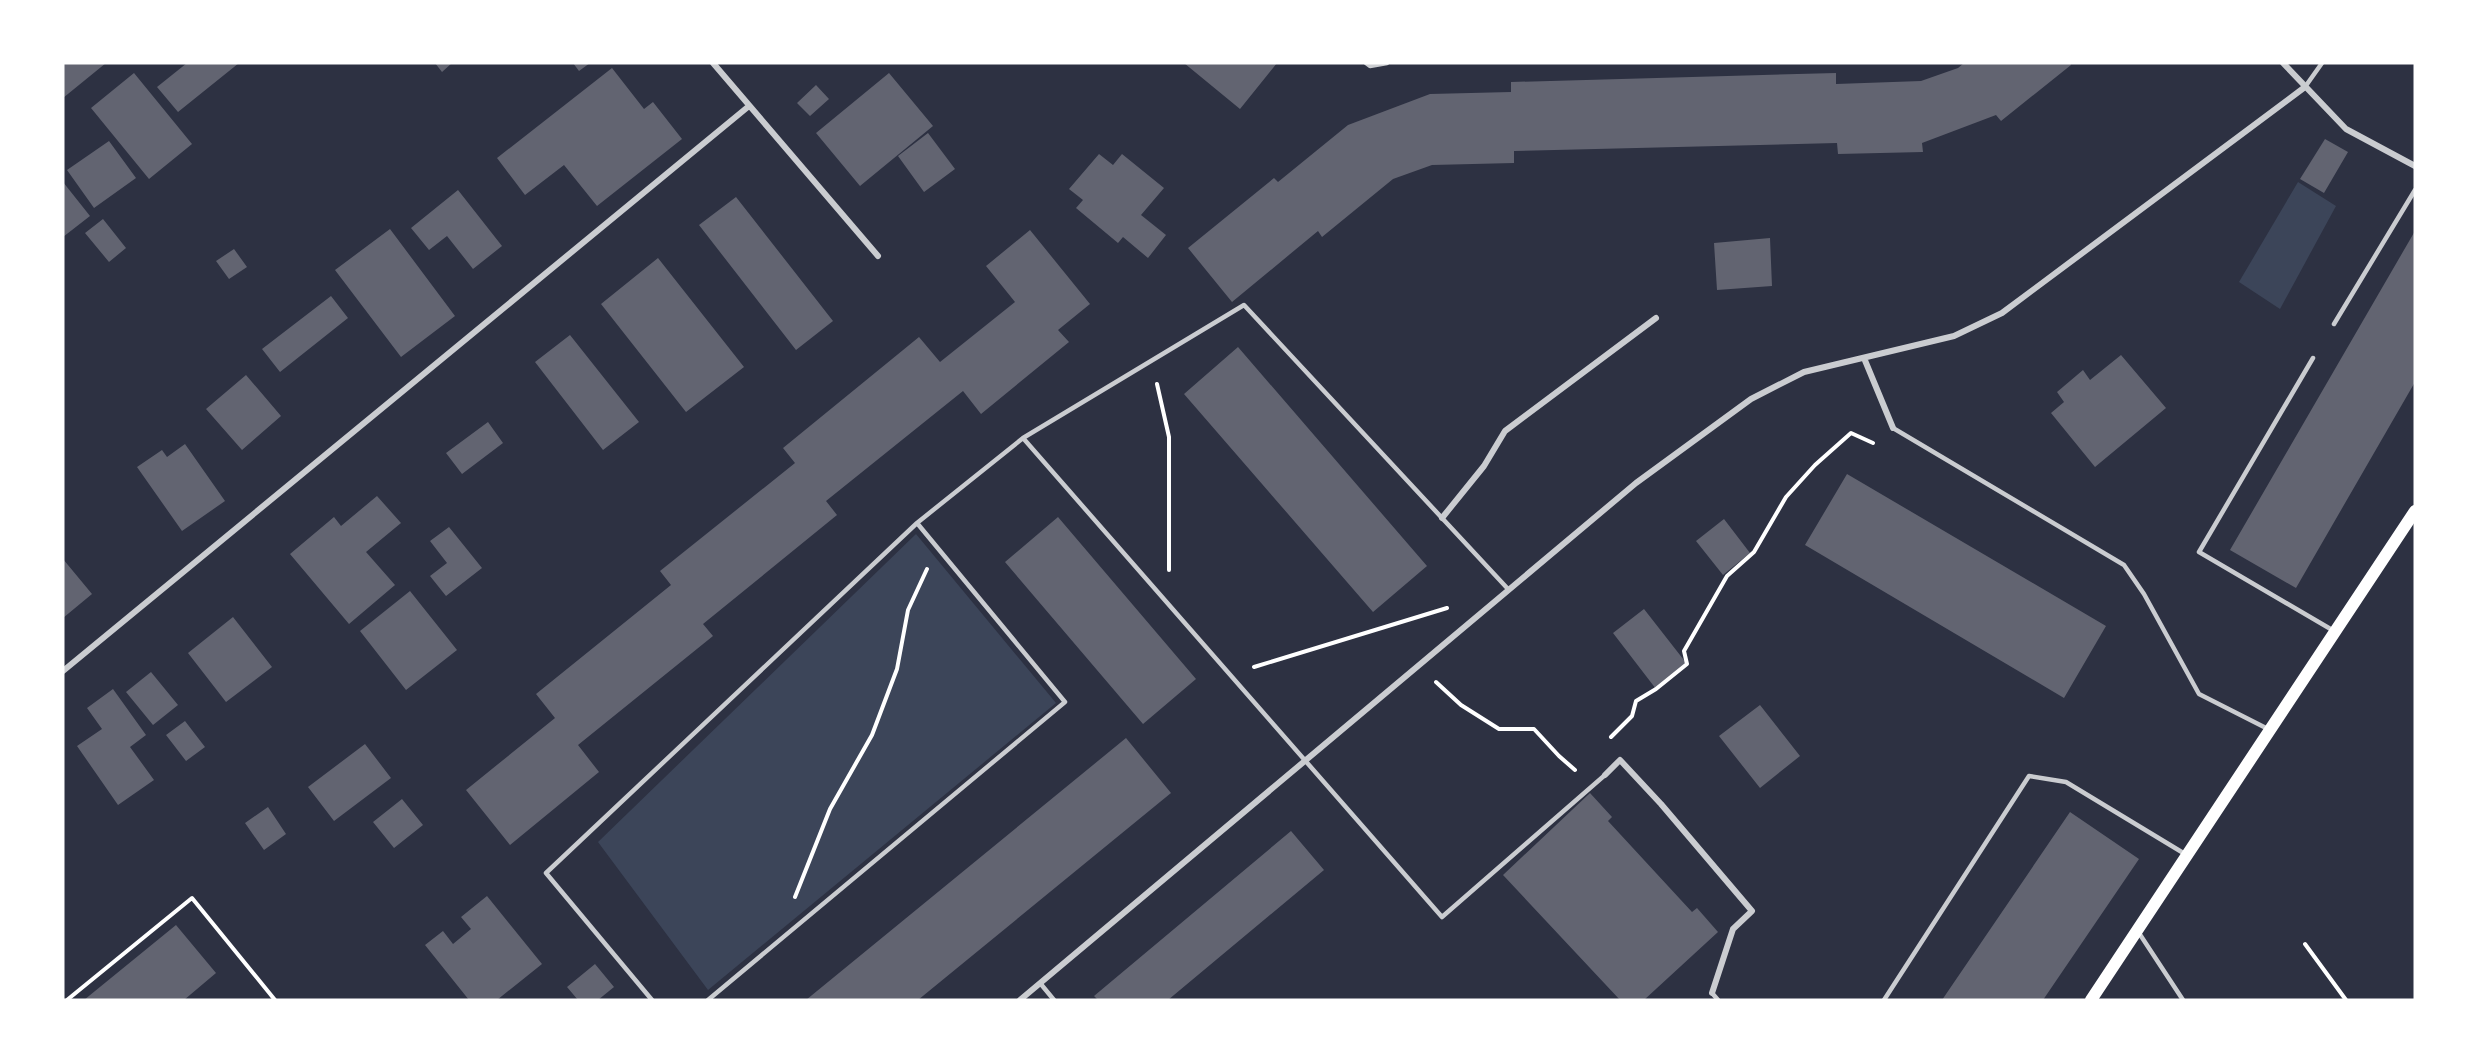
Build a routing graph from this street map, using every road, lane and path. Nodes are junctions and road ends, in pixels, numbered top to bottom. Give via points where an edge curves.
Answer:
1 (713, 63) edge
2 (1366, 63) edge
3 (1387, 63) edge
4 (2283, 63) edge
5 (2322, 63) edge
6 (2305, 87) junction
7 (748, 106) junction
8 (2415, 166) edge
9 (2415, 190) edge
10 (878, 256) dead end
11 (1656, 318) dead end
12 (2334, 324) dead end
13 (1864, 358) junction
14 (2313, 358) dead end
15 (1152, 360) junction
16 (1893, 428) junction
17 (1023, 438) junction
18 (2415, 511) edge
19 (1442, 518) junction
20 (917, 523) junction
21 (937, 547) junction
22 (1508, 589) junction
23 (1170, 605) junction
24 (1453, 606) dead end
25 (2336, 632) junction
26 (1418, 665) junction
27 (63, 671) edge
28 (1230, 674) junction
29 (2271, 730) junction
30 (1304, 759) junction
31 (1620, 760) junction
32 (1605, 775) joint
33 (1593, 786) junction
34 (2188, 855) junction
35 (2137, 931) junction
36 (779, 940) junction
37 (2305, 944) dead end
38 (1040, 983) junction
39 (1712, 993) joint
40 (67, 1000) edge
41 (275, 1000) edge
42 (652, 1000) edge
43 (708, 1000) edge
44 (1020, 1000) edge
45 (1054, 1000) edge
46 (1718, 1000) edge
47 (1884, 1000) edge
48 (2091, 1000) edge
49 (2183, 1000) edge
50 (2346, 1000) edge

1 - 7 street
2 - 3 lane
4 - 6 street
5 - 6 lane
6 - 8 street via 2346,129
6 - 13 street via 2002,313 1954,336
7 - 10 street
7 - 27 street
9 - 12 lane
11 - 19 street via 1505,431 1484,466
13 - 16 street
13 - 22 street via 1804,372 1751,399 1636,483
14 - 25 lane via 2199,552
15 - 17 lane
15 - 19 lane via 1244,305
15 - 23 path via 1169,437
16 - 29 lane via 2124,565 2199,694
16 - 31 path via 1885,448 1851,433 1786,497 1754,552 1727,576 1712,599 1684,651 1687,664 1636,701 1632,716 1608,740
17 - 20 lane
17 - 23 lane
18 - 25 main road
19 - 22 lane
20 - 21 lane
20 - 42 lane via 546,873
21 - 36 path via 908,610 897,669 872,735 830,809
21 - 36 lane via 1065,702
22 - 26 street
23 - 28 lane
24 - 28 path
25 - 29 main road
26 - 30 street
26 - 33 path via 1461,705 1499,729 1534,729
28 - 30 lane
29 - 34 main road
30 - 33 lane via 1442,917
30 - 38 street
31 - 32 street
31 - 39 street via 1752,911 1733,930
32 - 33 lane
34 - 35 main road
34 - 47 lane via 2066,782 2029,776
35 - 48 main road
35 - 49 lane
36 - 43 lane
37 - 50 path
38 - 44 street
38 - 45 lane
39 - 46 lane
40 - 41 path via 192,898

